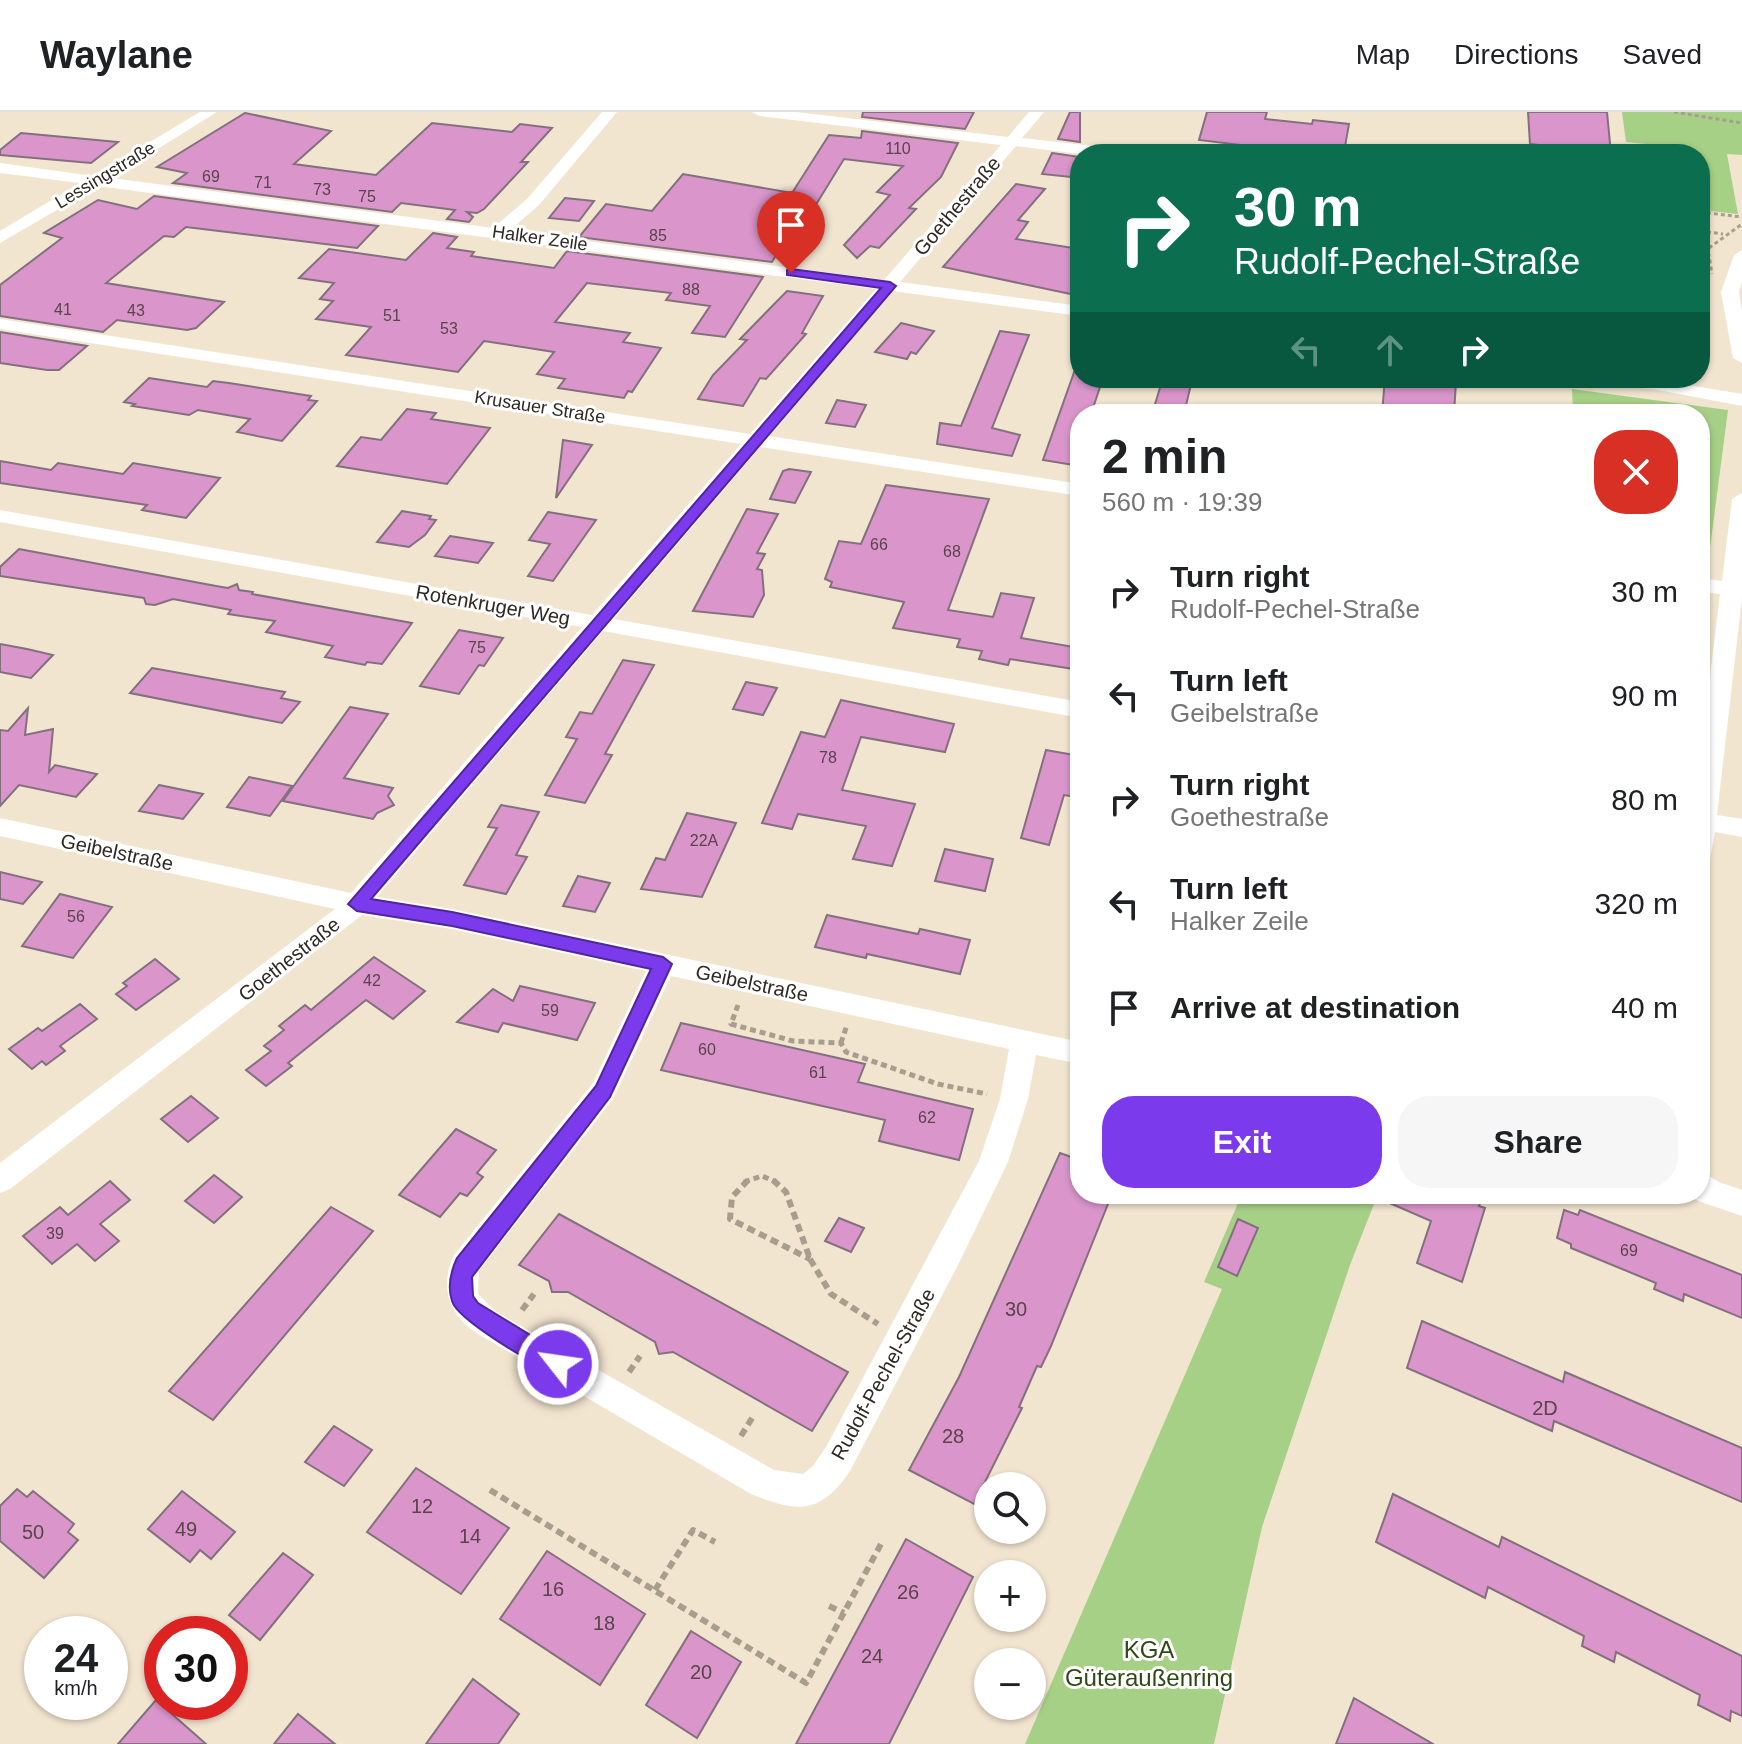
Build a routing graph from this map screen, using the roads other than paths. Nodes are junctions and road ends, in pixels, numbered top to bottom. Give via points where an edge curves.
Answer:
1 (210, 112) edge
2 (610, 112) edge
3 (759, 112) edge
4 (1037, 112) edge
5 (1012, 142) junction
6 (1070, 149) edge
7 (0, 168) edge
8 (97, 180) junction
9 (497, 233) junction
10 (0, 238) edge
11 (1742, 255) edge
12 (890, 286) junction
13 (1070, 310) edge
14 (0, 324) edge
15 (1742, 358) edge
16 (1675, 388) edge
17 (1742, 400) edge
18 (756, 440) junction
19 (1070, 488) edge
20 (1742, 499) edge
21 (0, 516) edge
22 (1710, 586) edge
23 (1737, 590) edge
24 (598, 624) junction
25 (1070, 708) edge
26 (1710, 768) edge
27 (1710, 822) edge
28 (0, 827) edge
29 (1742, 828) edge
30 (357, 904) junction
31 (663, 964) junction
32 (1024, 1042) junction
33 (1070, 1051) edge
34 (0, 1180) edge
35 (1710, 1192) edge
36 (1742, 1203) edge

1 - 8 street, Lessingstraße
2 - 9 street via 533,202
3 - 5 street
4 - 5 street, Goethestraße
5 - 6 street
5 - 12 street, Goethestraße
7 - 8 street, Halker Zeile
8 - 9 street, Halker Zeile
8 - 10 street, Lessingstraße
9 - 12 street, Halker Zeile
11 - 15 street via 1730,292
12 - 13 street, Halker Zeile
12 - 18 street, Goethestraße
14 - 18 street, Krusauer Straße
16 - 17 street
18 - 19 street, Krusauer Straße
18 - 24 street, Goethestraße
20 - 23 street
21 - 24 street, Rotenkruger Weg
22 - 23 street
23 - 26 street
24 - 25 street, Rotenkruger Weg
24 - 30 street, Goethestraße
27 - 29 street
28 - 30 street, Geibelstraße
30 - 31 street, Geibelstraße
30 - 34 street, Goethestraße
31 - 32 street, Geibelstraße
31 - 32 street, Rudolf-Pechel-Straße via 598,1099 465,1265 459,1287 470,1310 504,1333 763,1482 794,1491 808,1491 825,1478 904,1337 993,1162 1014,1099
32 - 33 street, Geibelstraße
35 - 36 street

